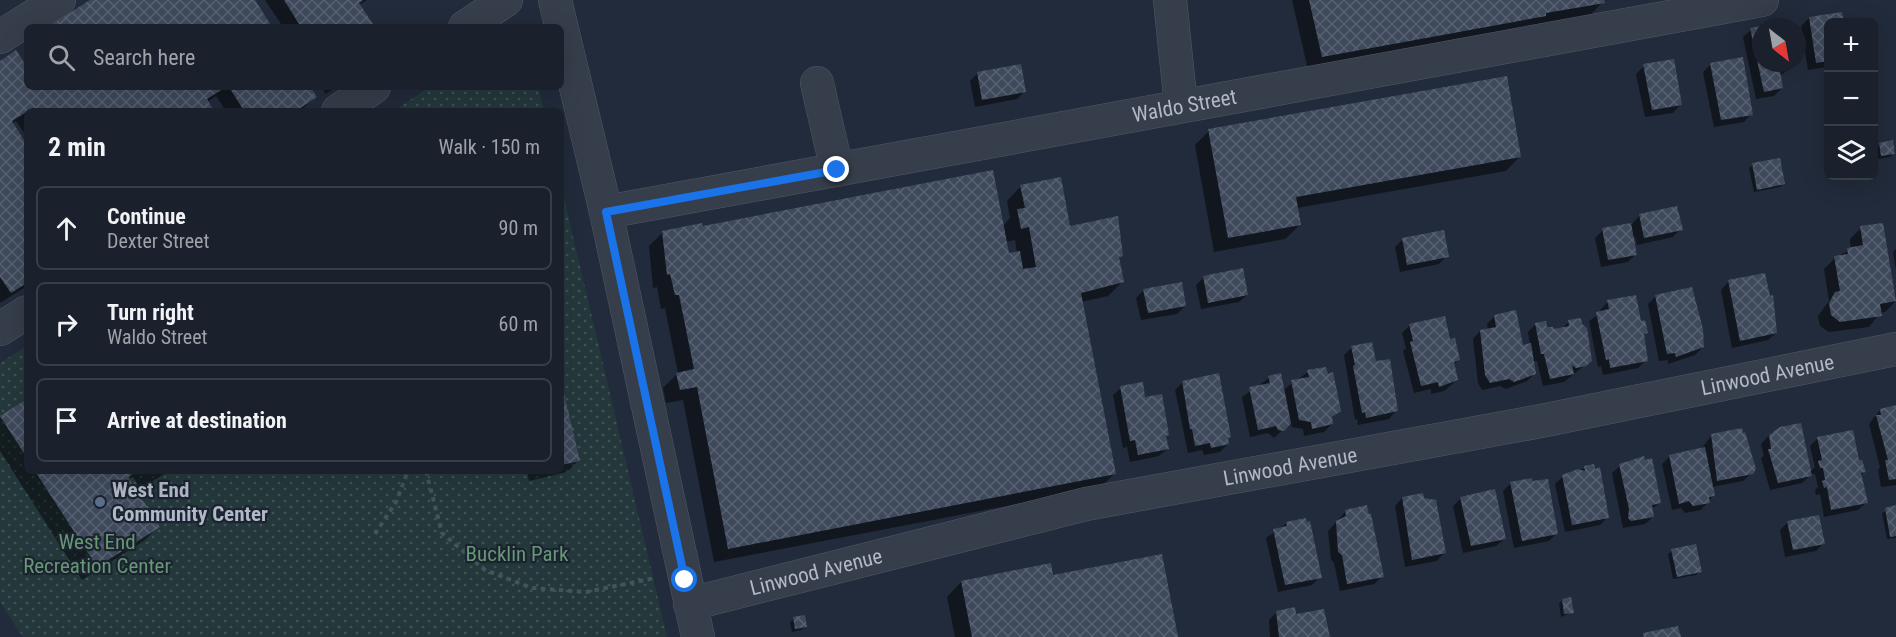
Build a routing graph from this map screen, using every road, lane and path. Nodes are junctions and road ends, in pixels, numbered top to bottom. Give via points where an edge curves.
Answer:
1 (58, 0) edge
2 (506, 0) edge
3 (555, 0) edge
4 (1170, 0) edge
5 (1762, 0) edge
6 (470, 24) edge
7 (561, 24) edge
8 (0, 37) edge
9 (564, 37) edge
10 (817, 83) dead end
11 (370, 90) edge
12 (1181, 106) junction
13 (342, 108) edge
14 (837, 170) junction
15 (606, 212) junction
16 (24, 314) edge
17 (0, 329) edge
18 (1896, 350) edge
19 (407, 474) edge
20 (427, 474) edge
21 (375, 534) dead end
22 (656, 578) dead end
23 (690, 604) junction
24 (698, 637) edge

1 - 8 street
2 - 6 street
3 - 7 street
4 - 12 street
5 - 12 street, Waldo Street
9 - 15 street
10 - 14 street
11 - 13 street
12 - 14 street, Waldo Street
14 - 15 street, Waldo Street
15 - 23 street
16 - 17 street
18 - 23 street, Linwood Avenue via 1529,423 1086,504
19 - 21 path via 396,502
20 - 22 path via 442,533 485,570 532,588 586,592
23 - 24 street

